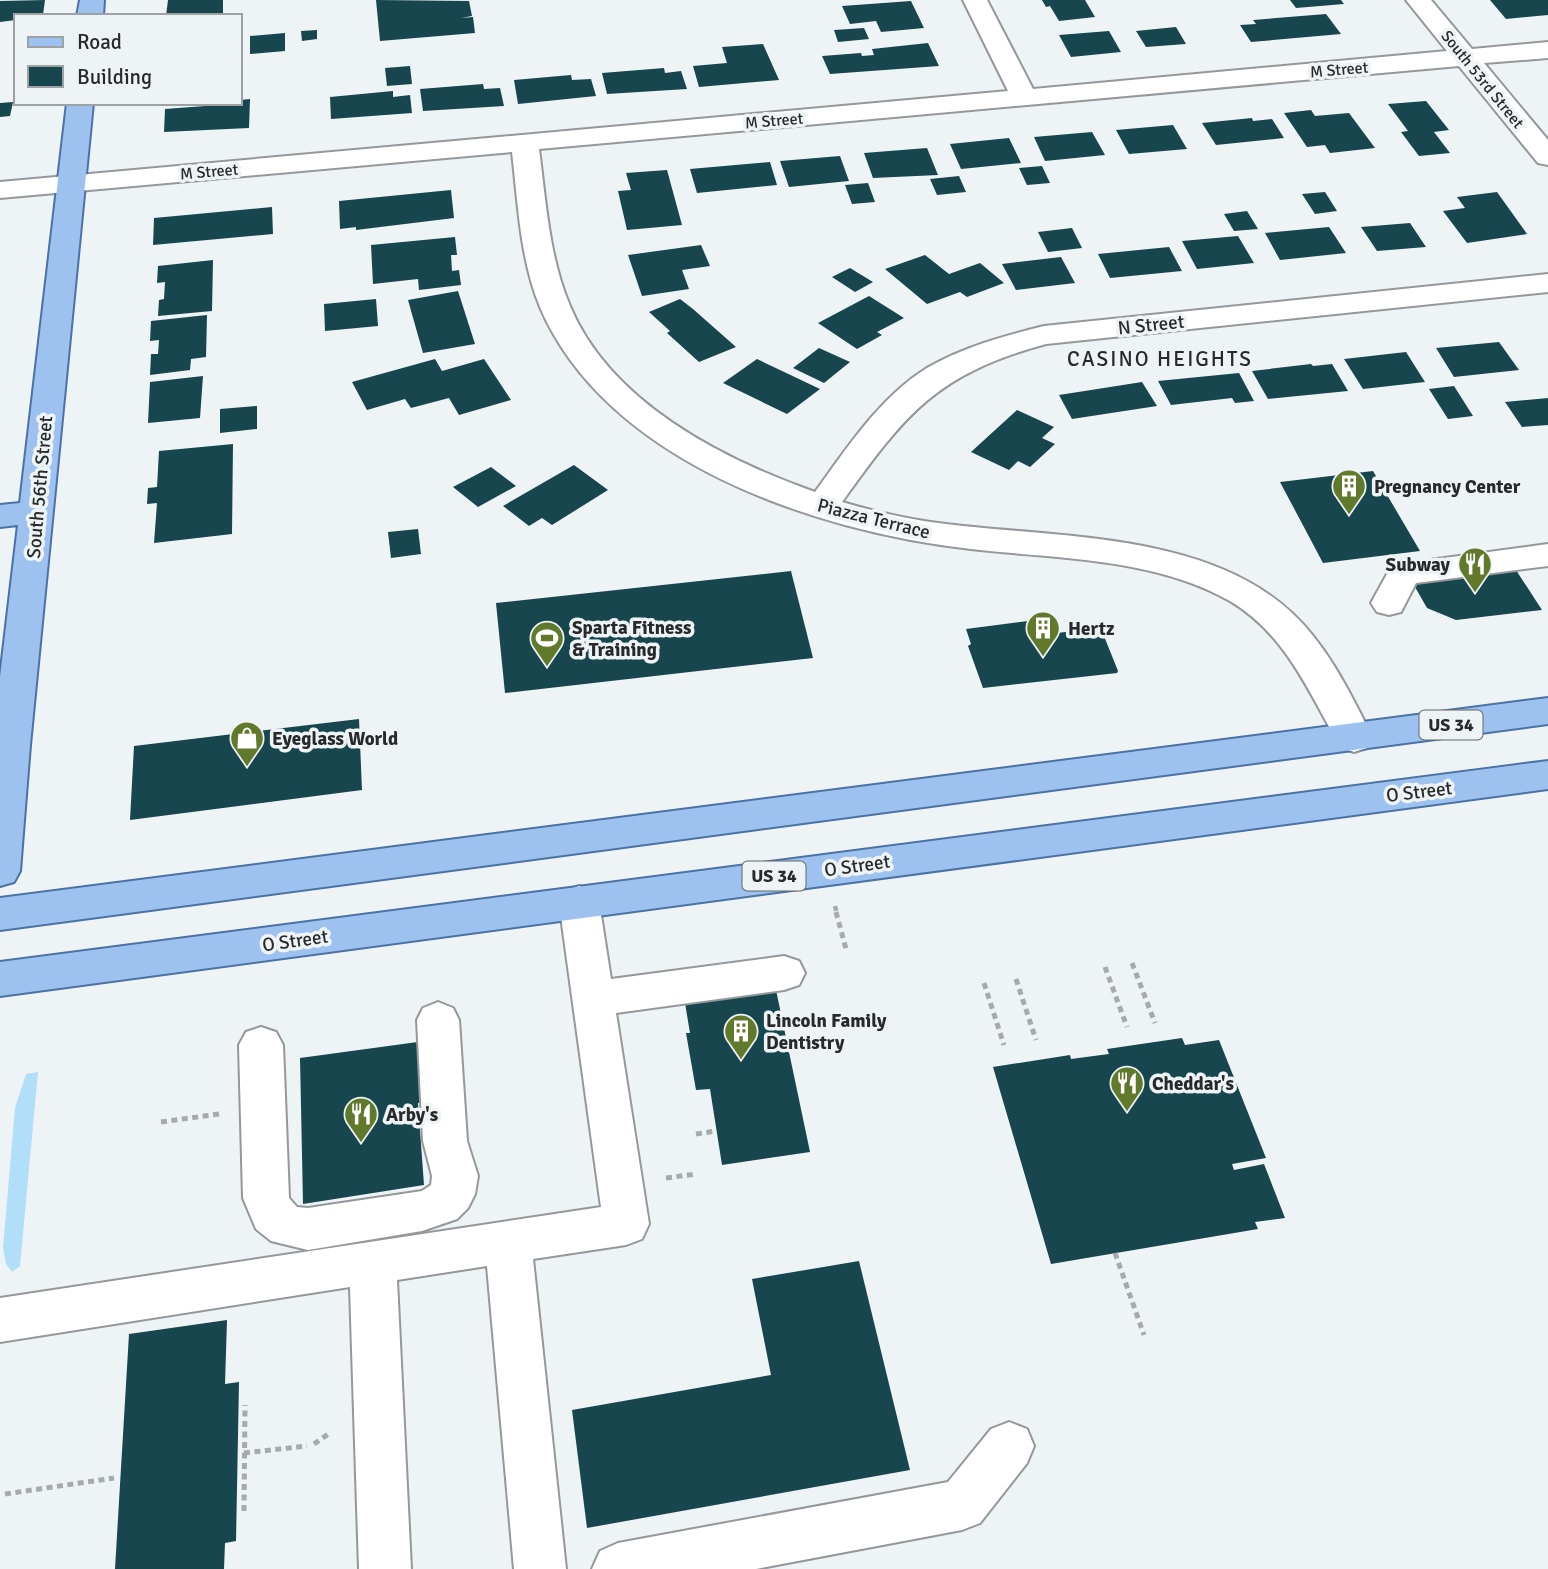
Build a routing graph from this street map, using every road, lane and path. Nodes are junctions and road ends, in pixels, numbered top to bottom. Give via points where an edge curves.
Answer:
1 (975, 0) edge
2 (1419, 0) edge
3 (1548, 50) edge
4 (1466, 57) junction
5 (1025, 98) junction
6 (80, 105) edge
7 (524, 142) junction
8 (1548, 157) edge
9 (71, 184) junction
10 (0, 190) edge
11 (1548, 283) edge
12 (821, 507) junction
13 (37, 512) junction
14 (0, 516) edge
15 (1548, 555) edge
16 (1389, 603) dead end
17 (1548, 711) edge
18 (1354, 738) junction
19 (1548, 775) edge
20 (0, 871) edge
21 (579, 902) junction
22 (835, 906) dead end
23 (0, 914) edge
24 (846, 949) dead end
25 (1132, 963) dead end
26 (1105, 967) dead end
27 (784, 972) dead end
28 (0, 979) edge
29 (1016, 979) dead end
30 (984, 983) dead end
31 (592, 999) junction
32 (438, 1020) dead end
33 (1154, 1023) dead end
34 (1127, 1027) dead end
35 (1036, 1041) dead end
36 (261, 1045) dead end
37 (1004, 1045) dead end
38 (230, 1113) dead end
39 (162, 1122) dead end
40 (716, 1130) dead end
41 (695, 1134) dead end
42 (696, 1174) dead end
43 (661, 1179) dead end
44 (508, 1241) junction
45 (1115, 1253) dead end
46 (373, 1262) junction
47 (0, 1320) edge
48 (1144, 1335) dead end
49 (245, 1405) dead end
50 (307, 1446) dead end
51 (1009, 1446) dead end
52 (244, 1453) junction
53 (114, 1478) dead end
54 (5, 1494) dead end
55 (244, 1511) dead end
56 (385, 1569) edge
57 (540, 1569) edge
58 (618, 1569) edge

1 - 5 street
2 - 4 street, South 53rd Street
3 - 4 street, M Street
4 - 5 street, M Street
4 - 8 street, South 53rd Street
5 - 7 street, M Street
6 - 9 main road, South 56th Street
7 - 9 street, M Street
7 - 12 street, Piazza Terrace via 550,291 566,328 592,364 625,399 679,440 730,469
9 - 10 street, M Street
9 - 13 main road, South 56th Street
11 - 12 street, N Street via 1044,335 999,346 950,366 913,392 890,415
12 - 18 street, Piazza Terrace via 905,529 1138,558 1224,584 1277,619 1307,650
13 - 14 main road
13 - 20 main road, South 56th Street
15 - 16 street via 1404,573
17 - 18 main road, US 34
18 - 23 main road, US 34
19 - 21 main road, O Street / US 34
21 - 28 main road, O Street / US 34
21 - 31 street
22 - 24 path
25 - 33 path
26 - 34 path
27 - 31 street
29 - 35 path
30 - 37 path
31 - 44 street via 626,1224
32 - 36 street via 445,1141 455,1176 452,1194 441,1205 422,1211 308,1228 287,1226 272,1215 266,1198
38 - 39 path
40 - 41 path
42 - 43 path
44 - 46 street
44 - 57 street
45 - 48 path
46 - 47 street
46 - 56 street
49 - 52 path
50 - 52 path
51 - 58 street via 961,1505
52 - 55 path
53 - 54 path

